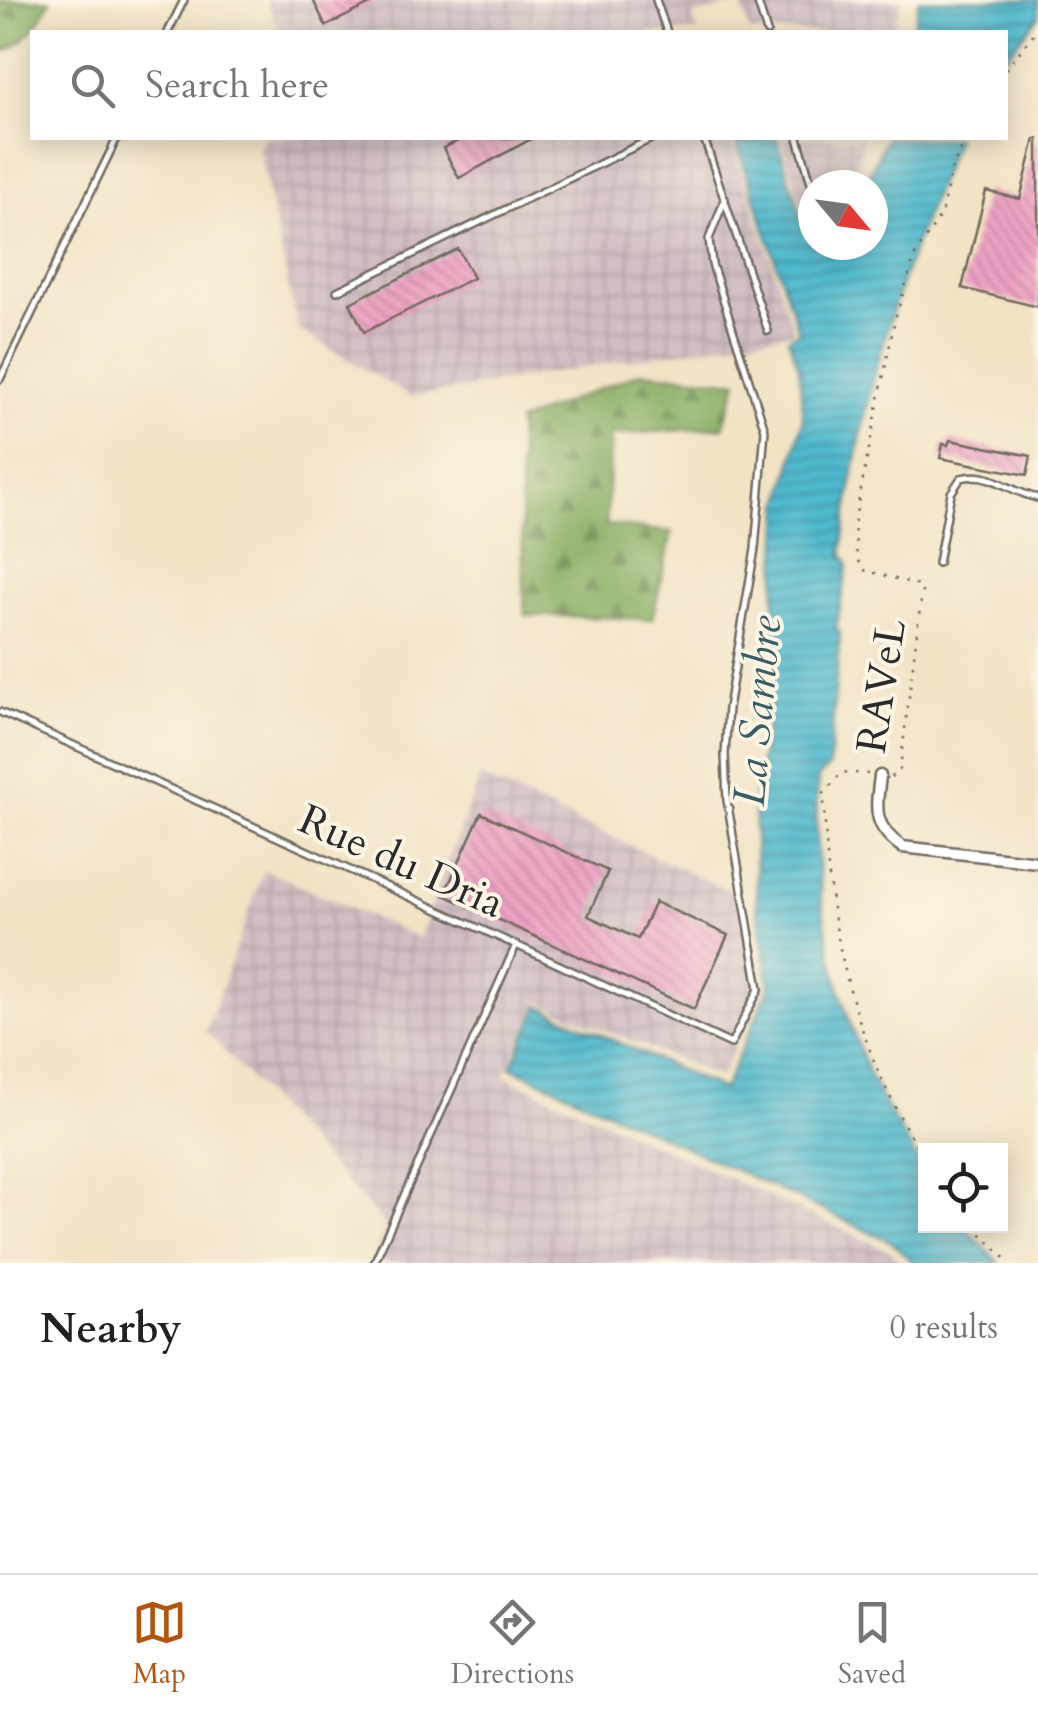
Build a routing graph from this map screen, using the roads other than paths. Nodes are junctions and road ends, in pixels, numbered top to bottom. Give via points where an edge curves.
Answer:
1 (184, 0) edge
2 (656, 0) edge
3 (757, 0) edge
4 (169, 30) edge
5 (667, 30) edge
6 (766, 30) edge
7 (116, 140) edge
8 (650, 140) edge
9 (705, 140) edge
10 (799, 140) edge
11 (807, 170) edge
12 (725, 199) junction
13 (337, 292) dead end
14 (768, 331) dead end
15 (0, 379) edge
16 (1038, 498) edge
17 (938, 563) dead end
18 (0, 712) edge
19 (880, 776) road end
20 (1038, 862) edge
21 (516, 945) junction
22 (374, 1263) edge

1 - 4 lane
2 - 5 lane
3 - 6 lane
7 - 15 lane
8 - 13 lane
9 - 12 lane
10 - 11 lane
12 - 14 lane
12 - 21 lane via 709,239 712,264 765,430 755,549 724,754 759,989 731,1044
16 - 17 lane via 1014,493 994,476 961,478 950,493
18 - 21 lane, Rue du Dria
19 - 20 street via 875,818 902,847
21 - 22 lane, Rue du Dria

